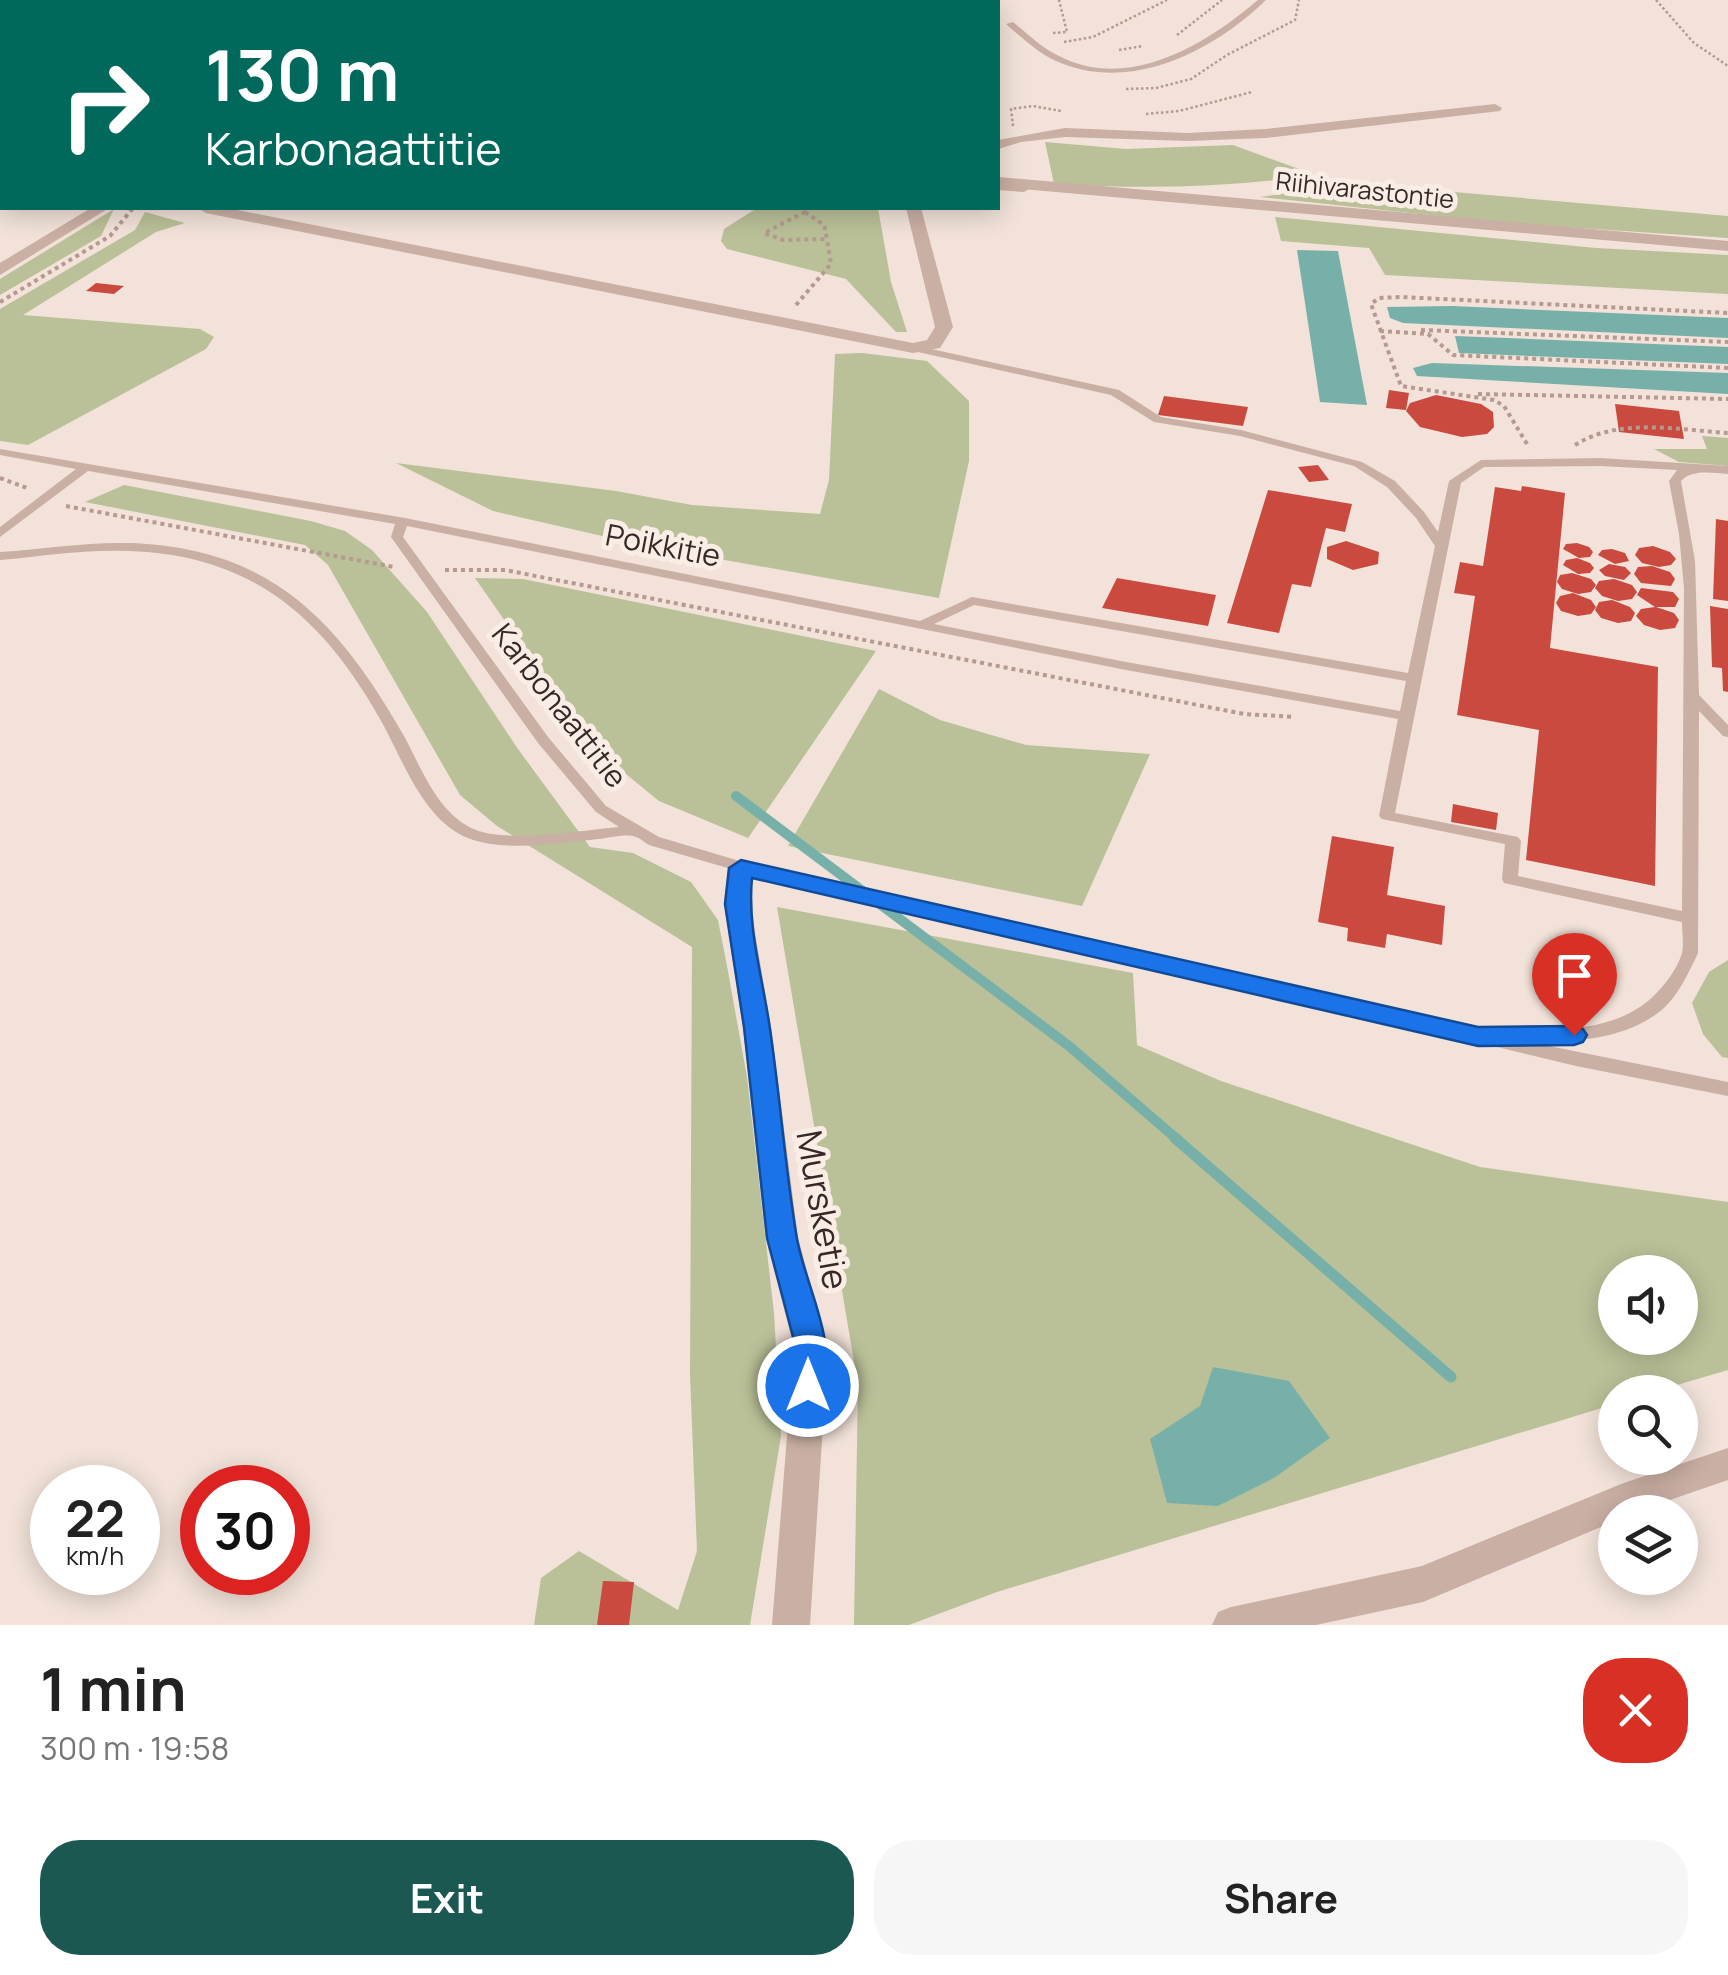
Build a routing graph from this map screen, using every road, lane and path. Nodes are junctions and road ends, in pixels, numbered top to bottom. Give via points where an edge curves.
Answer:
1 (1167, 0) edge
2 (1222, 0) edge
3 (1262, 0) edge
4 (1656, 0) edge
5 (1010, 24) dead end
6 (1055, 34) dead end
7 (1176, 36) dead end
8 (1063, 42) junction
9 (1076, 46) dead end
10 (1145, 46) dead end
11 (1116, 51) dead end
12 (1728, 66) edge
13 (1252, 92) dead end
14 (1494, 108) dead end
15 (1069, 113) dead end
16 (1132, 115) dead end
17 (1004, 142) edge
18 (1000, 185) edge
19 (98, 210) edge
20 (131, 210) edge
21 (216, 210) edge
22 (915, 210) edge
23 (826, 239) junction
24 (1728, 246) edge
25 (0, 270) edge
26 (0, 302) edge
27 (1728, 313) edge
28 (780, 322) junction
29 (1397, 330) junction
30 (1380, 331) junction
31 (1728, 342) edge
32 (913, 348) junction
33 (1728, 368) edge
34 (1460, 393) junction
35 (1728, 399) edge
36 (1728, 433) edge
37 (0, 452) edge
38 (1565, 462) junction
39 (1540, 463) junction
40 (87, 466) junction
41 (1709, 469) junction
42 (1728, 470) edge
43 (0, 478) edge
44 (46, 498) junction
45 (406, 522) junction
46 (0, 532) edge
47 (1442, 547) junction
48 (0, 556) edge
49 (422, 568) junction
50 (923, 624) junction
51 (1414, 678) junction
52 (1692, 696) junction
53 (1314, 700) junction
54 (1406, 716) junction
55 (1728, 734) edge
56 (636, 830) junction
57 (741, 868) junction
58 (1690, 918) junction
59 (1478, 1037) junction
60 (1728, 1089) edge
61 (1728, 1464) edge
62 (791, 1625) edge
63 (1231, 1625) edge

1 - 8 path via 1093,37
2 - 7 path
3 - 5 lane via 1202,43 1134,72 1059,60
4 - 12 path via 1694,43
6 - 8 path
8 - 9 path
10 - 11 path
13 - 16 path
14 - 17 street via 1299,131 1044,135
15 - 17 path via 1011,108
18 - 24 street, Riihivarastontie
19 - 25 street
20 - 26 path via 110,236
21 - 28 street
22 - 32 street via 944,327 931,347
23 - 23 path via 824,226 806,212 764,233 783,240
23 - 28 path via 831,264
27 - 30 path via 1378,298 1372,304
28 - 32 street
29 - 30 path
29 - 31 path
29 - 33 path via 1428,334 1454,356
30 - 34 path via 1401,386
32 - 47 lane via 1115,392 1158,420 1242,433 1358,464 1391,484
34 - 35 path
34 - 39 path via 1504,406
36 - 38 path via 1596,432 1577,441
37 - 40 lane, Poikkitie
38 - 39 lane
38 - 41 lane
39 - 47 lane via 1481,464 1455,482
40 - 44 lane
40 - 45 lane, Poikkitie
41 - 42 lane
41 - 52 lane via 1682,473 1675,481 1691,594
43 - 44 path
44 - 46 lane
44 - 49 path via 138,522
45 - 49 lane, Karbonaattitie via 397,537
45 - 50 lane, Poikkitie
47 - 51 lane
48 - 56 lane via 130,547 194,553 255,573 304,608 344,649 436,809 477,836
49 - 53 path via 506,570 1244,714 1286,719 1309,714
49 - 56 lane, Karbonaattitie via 542,740 601,809
50 - 51 lane via 972,601
50 - 53 lane, Poikkitie
51 - 54 lane
52 - 55 lane
52 - 58 lane
53 - 54 lane, Poikkitie
54 - 58 lane via 1387,816 1513,841 1510,879
56 - 57 lane, Karbonaattitie
57 - 59 lane, Karbonaattitie
57 - 62 street, Mursketie via 737,904 782,1238 811,1348
58 - 59 lane via 1690,954 1682,974 1640,1017 1598,1035
59 - 60 lane, Karbonaattitie
61 - 63 street via 1423,1584

